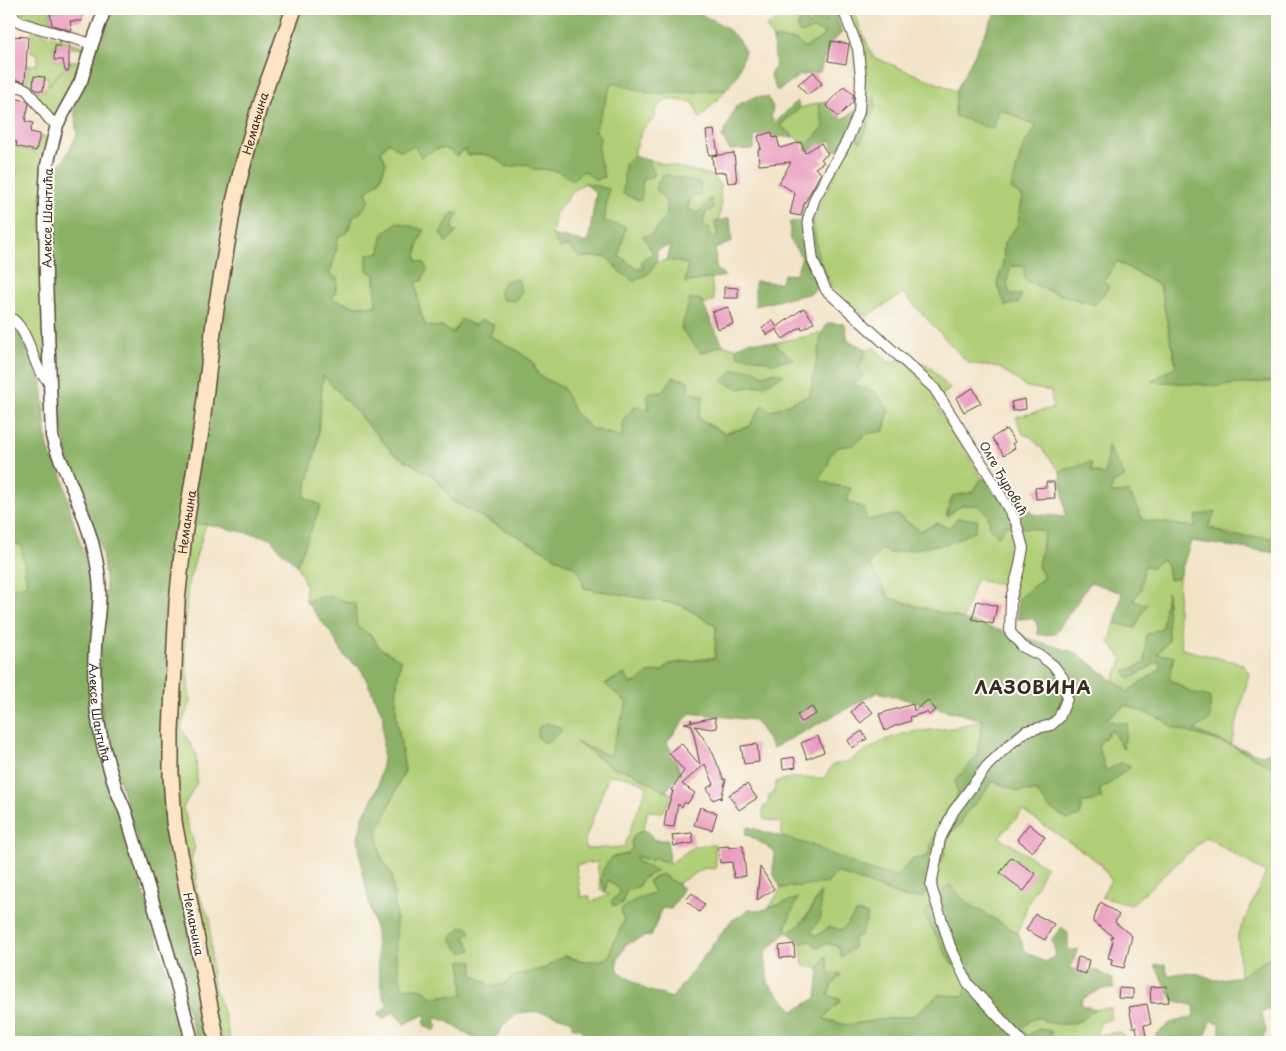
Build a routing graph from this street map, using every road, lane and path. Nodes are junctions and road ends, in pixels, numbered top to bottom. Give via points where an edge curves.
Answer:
1 (12, 9) edge
2 (105, 9) edge
3 (294, 9) edge
4 (843, 9) edge
5 (92, 44) junction
6 (9, 89) edge
7 (57, 125) junction
8 (9, 316) edge
9 (49, 379) junction
10 (192, 1042) edge
11 (217, 1042) edge
12 (1022, 1042) edge

1 - 5 street via 16,20 22,23
2 - 5 street, Алексе Шантића
3 - 11 main road, Немањина via 260,104 234,202 184,535 177,602 170,774 174,822
4 - 12 street, Олге Ђуровић via 858,48 861,78 859,112 847,141 815,198 808,219 814,261 826,290 934,388 988,473 1016,522 1022,548 1011,598 1010,632 1022,647 1054,666 1066,689 1067,699 1059,718 1051,724 1026,731 1009,745 987,766 953,812 940,839 931,886 950,946 968,984
5 - 7 street, Алексе Шантића via 81,81
6 - 7 street via 19,87 27,90 48,119
7 - 9 street, Алексе Шантића via 47,165 45,202
8 - 9 street via 20,327 40,372
9 - 10 street, Алексе Шантића via 54,446 70,481 96,560 100,608 95,677 103,743

